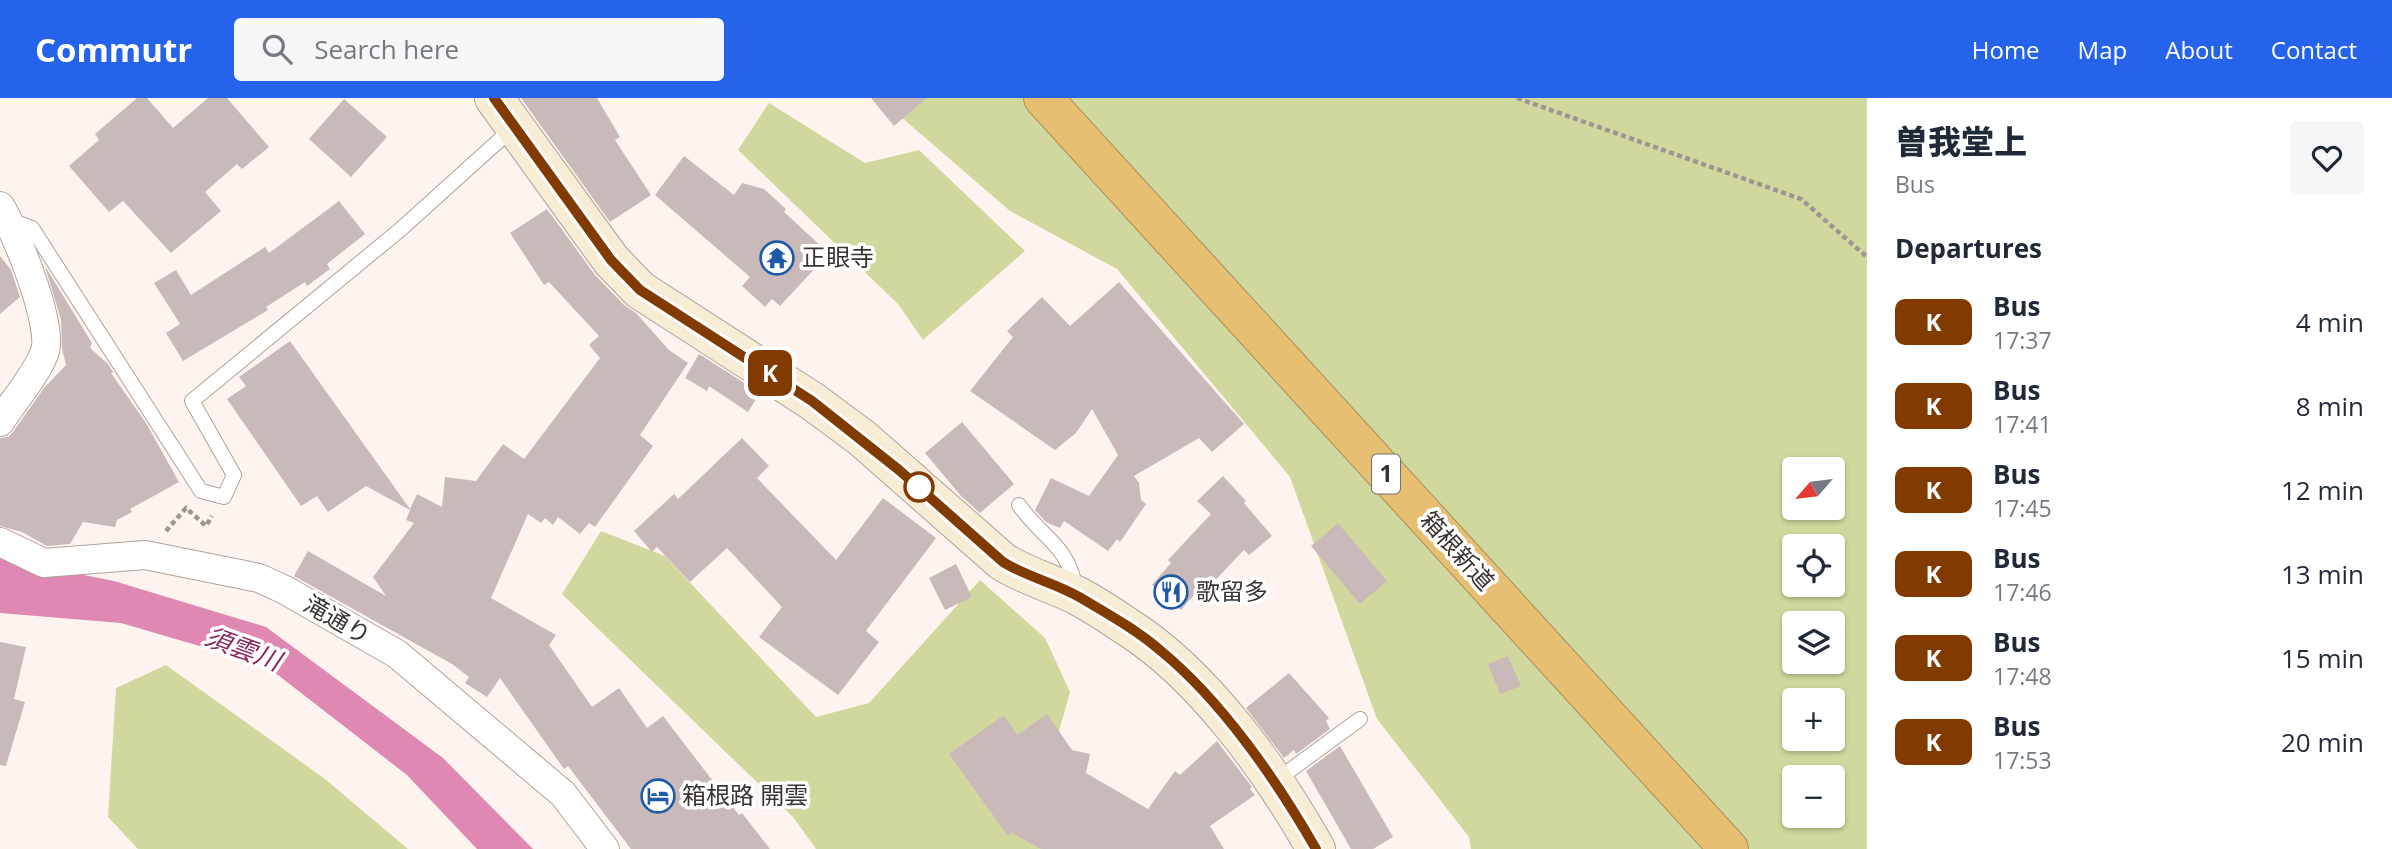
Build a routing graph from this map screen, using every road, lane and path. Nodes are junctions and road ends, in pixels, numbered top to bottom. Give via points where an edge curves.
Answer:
1 (1043, 98) edge
2 (1517, 98) edge
3 (504, 112) edge
4 (3, 223) edge
5 (1867, 257) edge
6 (0, 422) edge
7 (224, 497) junction
8 (1019, 505) dead end
9 (0, 542) edge
10 (145, 555) junction
11 (1076, 595) junction
12 (1360, 719) dead end
13 (1273, 783) junction
14 (605, 849) edge
15 (1315, 849) edge
16 (1729, 849) edge

1 - 16 highway, 箱根新道 / 1
2 - 5 path via 1801,199
3 - 7 lane via 401,229 192,401 234,475
3 - 11 main road via 611,260 640,290 812,401 1003,562
4 - 6 street via 38,297 48,338 45,353
4 - 7 lane via 32,228 201,491
7 - 10 path via 206,526 186,508
8 - 11 lane via 1059,546 1073,573
9 - 10 street, 滝通り via 44,564
10 - 14 street, 滝通り via 259,578 397,654 563,794
11 - 13 main road via 1140,635 1191,677
12 - 13 lane
13 - 15 main road

